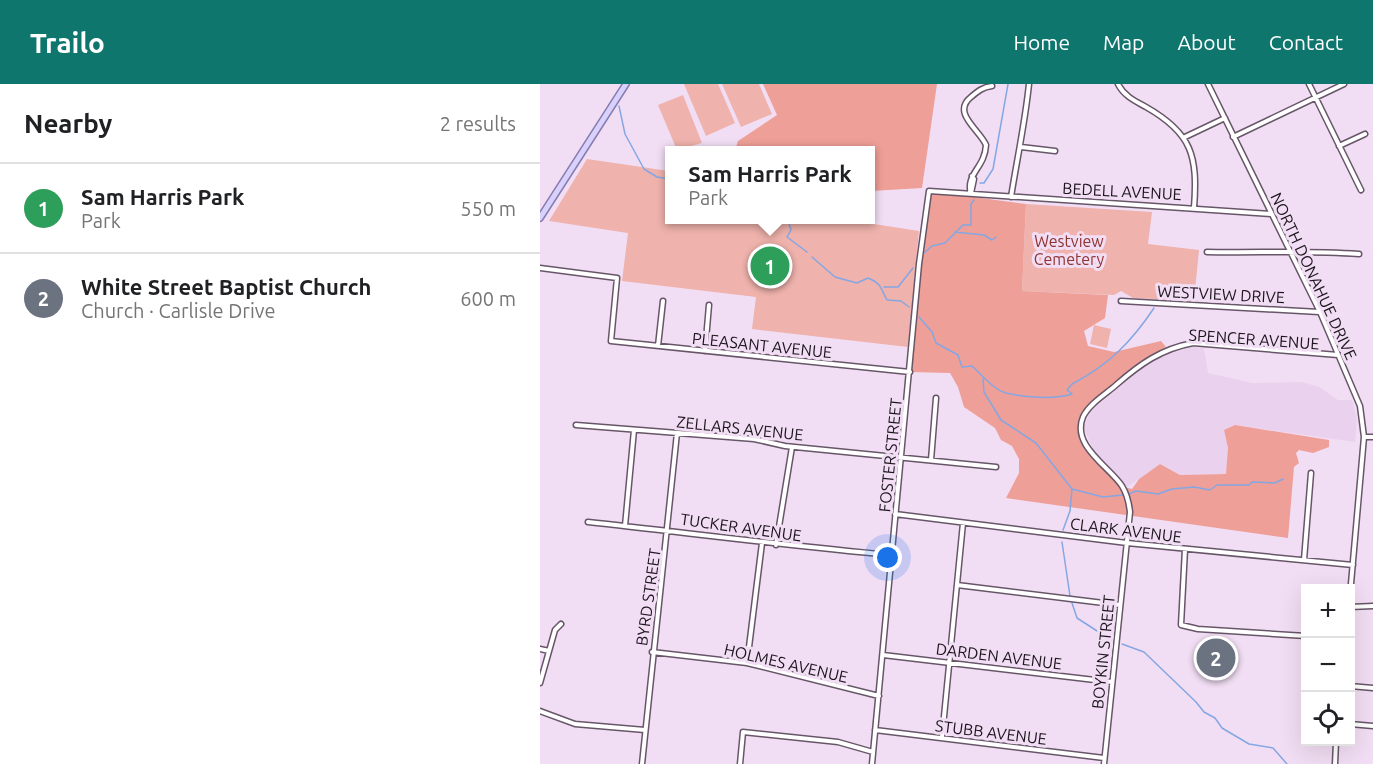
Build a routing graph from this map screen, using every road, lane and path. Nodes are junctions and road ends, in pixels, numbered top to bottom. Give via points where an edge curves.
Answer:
1 (626, 84) edge
2 (1029, 84) edge
3 (1118, 84) edge
4 (1208, 84) edge
5 (1309, 84) edge
6 (1344, 84) edge
7 (992, 86) dead end
8 (1316, 97) junction
9 (1225, 118) junction
10 (1365, 134) dead end
11 (1185, 137) junction
12 (1233, 137) junction
13 (1339, 146) junction
14 (1021, 147) junction
15 (1055, 151) dead end
16 (1361, 190) dead end
17 (970, 194) junction
18 (1011, 197) junction
19 (1194, 208) junction
20 (1271, 214) junction
21 (540, 218) edge
22 (1207, 252) dead end
23 (1290, 252) junction
24 (1359, 254) dead end
25 (540, 268) edge
26 (663, 300) dead end
27 (1121, 301) dead end
28 (709, 305) dead end
29 (1320, 312) junction
30 (658, 346) junction
31 (705, 351) junction
32 (1338, 355) junction
33 (910, 372) junction
34 (936, 398) dead end
35 (576, 425) dead end
36 (634, 430) junction
37 (678, 433) junction
38 (1364, 437) junction
39 (1373, 437) edge
40 (792, 447) junction
41 (901, 457) junction
42 (931, 460) junction
43 (996, 467) dead end
44 (1311, 473) dead end
45 (896, 514) junction
46 (588, 522) dead end
47 (963, 523) junction
48 (625, 526) junction
49 (669, 530) junction
50 (762, 543) junction
51 (1127, 543) junction
52 (776, 545) junction
53 (1185, 549) junction
54 (891, 555) junction
55 (1304, 560) junction
56 (1353, 566) junction
57 (1351, 584) edge
58 (957, 585) junction
59 (1120, 606) junction
60 (1373, 606) edge
61 (1355, 607) edge
62 (561, 624) dead end
63 (1301, 636) edge
64 (540, 649) edge
65 (549, 651) junction
66 (652, 652) junction
67 (883, 655) junction
68 (949, 662) junction
69 (747, 663) junction
70 (540, 682) edge
71 (1112, 682) junction
72 (1355, 686) edge
73 (1373, 688) edge
74 (879, 696) junction
75 (540, 711) edge
76 (1355, 724) edge
77 (1373, 726) edge
78 (645, 730) junction
79 (875, 730) junction
80 (942, 738) junction
81 (1336, 746) edge
82 (873, 752) junction
83 (1104, 758) junction
84 (642, 764) edge
85 (740, 764) edge
86 (872, 764) edge
87 (1104, 764) edge
88 (1335, 764) edge

1 - 21 main road
2 - 14 street
3 - 11 street via 1124,93 1167,120
4 - 9 street, NORTH DONAHUE DRIVE
5 - 8 street
6 - 8 street
7 - 17 street via 984,87 965,106 966,119 986,145 984,161 972,176
8 - 12 street
8 - 13 street
9 - 11 street
9 - 12 street, NORTH DONAHUE DRIVE
10 - 13 street
11 - 19 street via 1194,174
12 - 20 street, NORTH DONAHUE DRIVE
13 - 16 street
14 - 15 street
14 - 18 street
17 - 18 street, BEDELL AVENUE
17 - 33 street, FOSTER STREET via 929,191
18 - 19 street, BEDELL AVENUE
19 - 20 street, BEDELL AVENUE
20 - 23 street, NORTH DONAHUE DRIVE
22 - 23 street
23 - 24 street
23 - 29 street, NORTH DONAHUE DRIVE
25 - 30 street, PLEASANT AVENUE via 617,278 610,341
26 - 30 street
27 - 29 street, WESTVIEW DRIVE
28 - 31 street
29 - 32 street, NORTH DONAHUE DRIVE
30 - 31 street, PLEASANT AVENUE
31 - 33 street, PLEASANT AVENUE
32 - 38 street, NORTH DONAHUE DRIVE via 1362,412
32 - 51 street, SPENCER AVENUE via 1179,345 1142,362 1092,406 1083,416 1082,429 1095,458 1124,488 1130,513
33 - 41 street, FOSTER STREET
34 - 42 street
35 - 36 street, ZELLARS AVENUE
36 - 37 street, ZELLARS AVENUE
36 - 48 street
37 - 40 street, ZELLARS AVENUE via 754,439
37 - 49 street, BYRD STREET
38 - 39 street
38 - 56 street, NORTH DONAHUE DRIVE
40 - 41 street, ZELLARS AVENUE
40 - 52 street
41 - 42 street, ZELLARS AVENUE
41 - 45 street, FOSTER STREET
42 - 43 street, ZELLARS AVENUE
44 - 55 street
45 - 47 street, CLARK AVENUE
45 - 54 street, FOSTER STREET
46 - 48 street, TUCKER AVENUE
47 - 51 street, CLARK AVENUE
47 - 58 street
48 - 49 street, TUCKER AVENUE
49 - 50 street, TUCKER AVENUE
49 - 66 street, BYRD STREET
50 - 52 street, TUCKER AVENUE
50 - 69 street
51 - 53 street, CLARK AVENUE
51 - 59 street, BOYKIN STREET
52 - 54 street, TUCKER AVENUE
53 - 55 street, CLARK AVENUE
53 - 63 street via 1181,625
54 - 67 street, FOSTER STREET
55 - 56 street, CLARK AVENUE
56 - 57 street, NORTH DONAHUE DRIVE
58 - 59 street
58 - 68 street
59 - 71 street, BOYKIN STREET
60 - 61 street
62 - 65 street via 555,630
64 - 65 street
65 - 70 street
66 - 69 street, HOLMES AVENUE
66 - 78 street, BYRD STREET
67 - 68 street, DARDEN AVENUE
67 - 74 street, FOSTER STREET
68 - 71 street, DARDEN AVENUE
68 - 80 street
69 - 74 street, HOLMES AVENUE
71 - 83 street, BOYKIN STREET
72 - 73 street
74 - 79 street, FOSTER STREET
75 - 78 street via 582,725
76 - 77 street
78 - 84 street, BYRD STREET
79 - 80 street, STUBB AVENUE
79 - 82 street, FOSTER STREET
80 - 83 street, STUBB AVENUE
81 - 88 street
82 - 85 street via 838,742 743,732
82 - 86 street, FOSTER STREET
83 - 87 street, BOYKIN STREET

